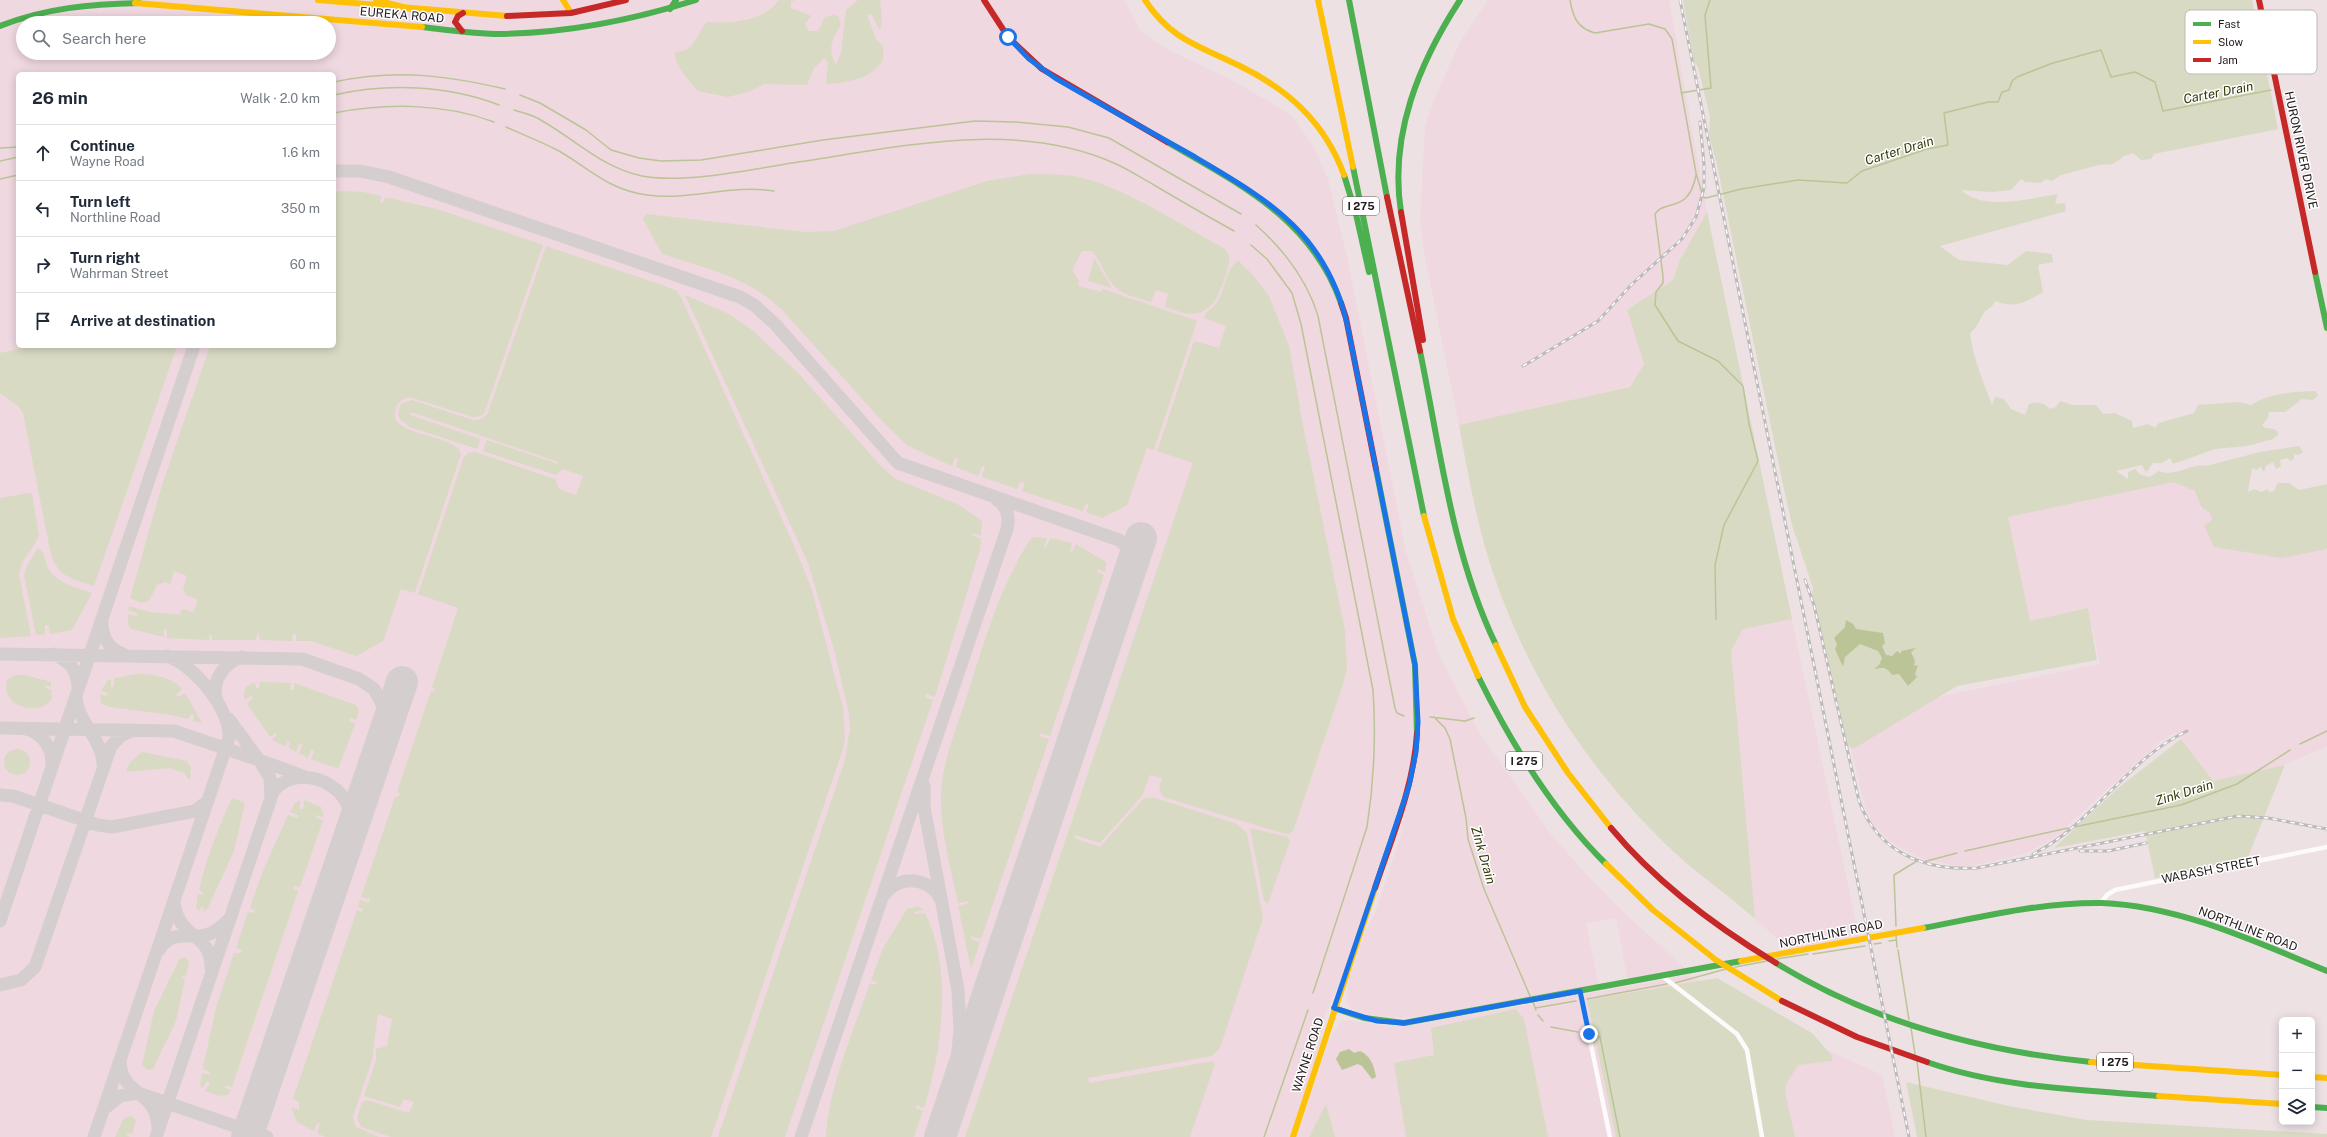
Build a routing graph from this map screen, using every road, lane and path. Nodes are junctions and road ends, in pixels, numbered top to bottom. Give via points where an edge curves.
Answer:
1 (102, 0) edge
2 (318, 0) edge
3 (376, 0) edge
4 (562, 0) edge
5 (626, 0) edge
6 (676, 0) edge
7 (696, 0) edge
8 (984, 0) edge
9 (1144, 0) edge
10 (1318, 0) edge
11 (1349, 0) edge
12 (1460, 0) edge
13 (2259, 0) edge
14 (138, 3) junction
15 (411, 9) junction
16 (670, 9) junction
17 (2261, 10) edge
18 (464, 13) junction
19 (571, 13) junction
20 (28, 16) edge
21 (284, 16) edge
22 (16, 20) edge
23 (336, 21) edge
24 (0, 26) edge
25 (464, 32) junction
26 (2274, 74) edge
27 (2327, 328) edge
28 (1431, 405) junction
29 (1403, 413) junction
30 (2327, 847) edge
31 (2100, 904) junction
32 (2327, 971) edge
33 (1662, 976) junction
34 (1580, 991) junction
35 (1334, 1008) junction
36 (2279, 1074) edge
37 (2315, 1077) edge
38 (2327, 1078) edge
39 (2279, 1104) edge
40 (2315, 1107) edge
41 (2327, 1108) edge
42 (1292, 1137) edge
43 (1610, 1137) edge
44 (1762, 1137) edge

1 - 14 main road, EUREKA ROAD
2 - 15 main road, EUREKA ROAD
3 - 15 main road
4 - 19 main road
5 - 19 main road, EUREKA ROAD
6 - 16 main road
7 - 16 main road, EUREKA ROAD
8 - 35 main road, WAYNE ROAD via 1008,37 1042,69 1255,193 1280,212 1303,234 1317,253 1338,295 1348,328 1412,646 1418,722 1416,752 1409,786
9 - 29 main road via 1156,18 1169,30 1242,66 1282,90 1311,116 1327,136 1348,180 1386,352
10 - 29 main road, I 275
11 - 28 main road, I 275
12 - 28 main road via 1423,60 1410,93 1400,149 1401,208
13 - 17 main road, HURON RIVER DRIVE
14 - 20 main road via 65,6
14 - 21 main road, EUREKA ROAD
15 - 18 main road, EUREKA ROAD
16 - 25 main road, EUREKA ROAD via 606,25 555,32
18 - 19 main road, EUREKA ROAD via 514,17
18 - 25 main road via 458,16 455,22
22 - 24 main road
23 - 25 main road, EUREKA ROAD
26 - 27 main road, HURON RIVER DRIVE
28 - 36 main road, I 275 via 1456,527 1470,579 1497,650 1535,724 1577,787 1639,858 1691,906 1782,969 1824,991 1912,1027 1987,1047 2041,1056
29 - 39 main road, I 275 via 1433,554 1445,595 1472,666 1504,729 1551,800 1596,856 1654,912 1741,978 1807,1016 1918,1060 1982,1076 2042,1086
30 - 31 street, WABASH STREET via 2115,890
31 - 32 main road, NORTHLINE ROAD via 2160,912 2203,922
31 - 33 main road, NORTHLINE ROAD via 2039,906
33 - 34 main road, NORTHLINE ROAD
33 - 44 street via 1737,1034 1747,1050
34 - 35 main road, NORTHLINE ROAD via 1404,1023 1377,1021
34 - 43 street
35 - 42 main road, WAYNE ROAD
37 - 38 main road
40 - 41 main road

